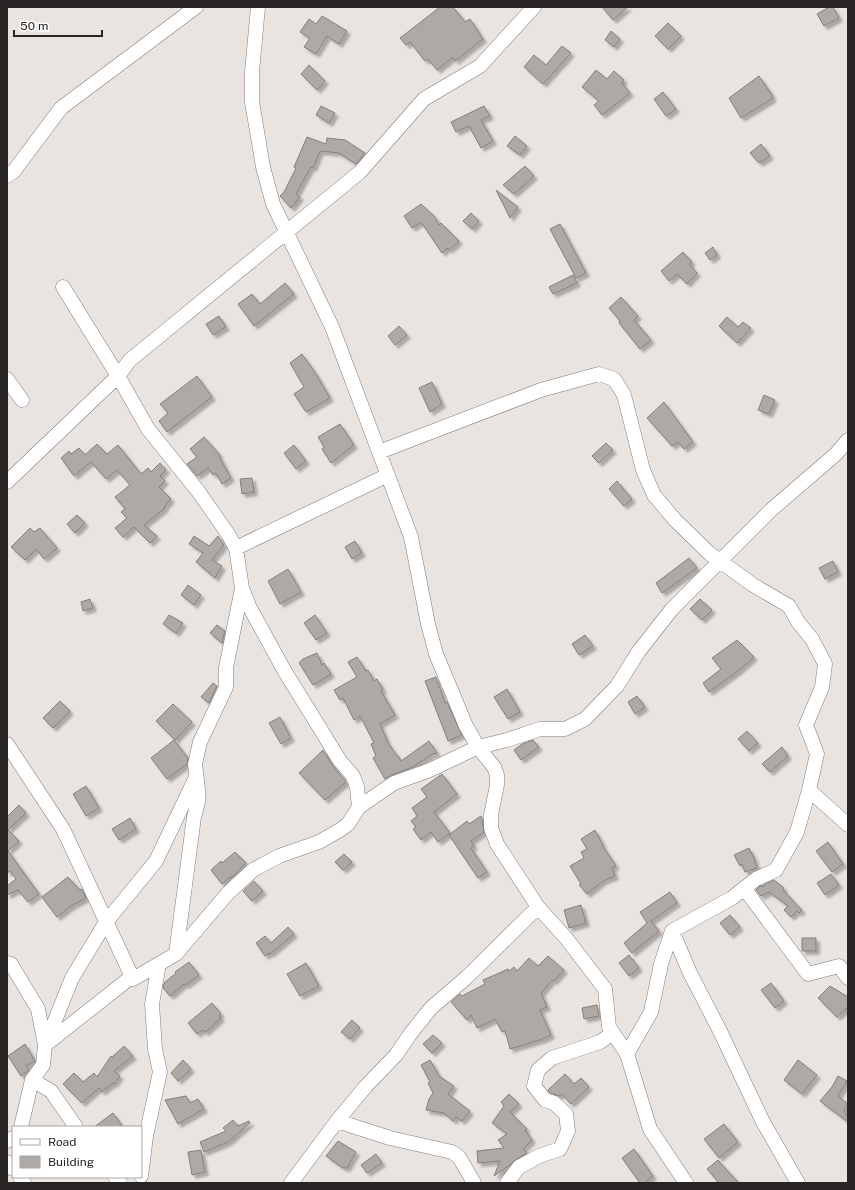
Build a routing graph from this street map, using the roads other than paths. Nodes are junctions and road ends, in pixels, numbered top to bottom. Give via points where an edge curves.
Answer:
1 (196, 7) edge
2 (258, 7) edge
3 (534, 7) edge
4 (7, 176) edge
5 (287, 232) junction
6 (63, 287) dead end
7 (118, 376) junction
8 (7, 379) edge
9 (22, 400) dead end
10 (848, 440) edge
11 (379, 452) junction
12 (388, 475) junction
13 (7, 482) edge
14 (236, 548) junction
15 (719, 560) junction
16 (242, 588) junction
17 (7, 744) edge
18 (478, 747) junction
19 (196, 777) junction
20 (809, 790) junction
21 (359, 807) junction
22 (848, 825) edge
23 (744, 888) junction
24 (538, 907) junction
25 (106, 922) junction
26 (672, 931) junction
27 (176, 954) junction
28 (7, 962) edge
29 (159, 964) junction
30 (848, 978) edge
31 (133, 979) junction
32 (613, 1033) junction
33 (45, 1045) junction
34 (627, 1054) junction
35 (32, 1080) junction
36 (337, 1121) junction
37 (21, 1126) edge
38 (75, 1126) edge
39 (142, 1168) edge
40 (291, 1183) edge
41 (474, 1183) edge
42 (507, 1183) edge
43 (686, 1183) edge
44 (798, 1183) edge

1 - 4 street via 61,108
2 - 5 street via 252,102 263,167 274,204
3 - 5 street via 480,66 424,99 360,172
5 - 7 street via 130,360
5 - 11 street via 332,327
6 - 7 street
7 - 13 street
7 - 14 street via 148,429 198,491
8 - 9 street
10 - 15 street via 836,454 771,510
11 - 12 street
11 - 15 street via 541,390 599,374 614,379 624,395 642,470 654,495 675,520
12 - 14 street
12 - 18 street via 411,537 436,654 459,710
14 - 16 street
15 - 18 street via 672,609 617,686 585,719 565,729 540,729
15 - 20 street via 789,606 812,639 825,664 822,687 806,725 817,754
16 - 19 street via 226,668 226,687 200,742 195,764
16 - 21 street via 284,670 340,761 353,776
17 - 25 street via 63,829
18 - 21 street via 430,770 394,783
18 - 24 street via 494,767 497,775 491,828 497,844
19 - 25 street via 156,861
19 - 27 street via 198,802
20 - 22 street
20 - 23 street via 797,832 776,870
21 - 27 street via 348,824 340,830 319,842 279,856 253,870 228,893
23 - 26 street via 732,898
23 - 30 street via 808,974 839,966
24 - 32 street via 566,938 605,989 609,1027
24 - 36 street via 467,977 431,1008 396,1055
25 - 31 street
25 - 33 street via 72,978
26 - 34 street via 661,964 651,1012
26 - 44 street via 763,1122
27 - 29 street
28 - 33 street via 11,964 38,1009
29 - 31 street
29 - 39 street via 152,1004 155,1049 160,1072
31 - 33 street via 130,978
32 - 34 street
32 - 42 street via 600,1042 552,1058 538,1070 534,1086 545,1100 554,1103 566,1114 568,1131 560,1149 539,1156 519,1168
33 - 35 street via 43,1065
34 - 43 street via 650,1129
35 - 37 street
35 - 38 street via 52,1091
36 - 40 street
36 - 41 street via 390,1138 452,1152 459,1157

